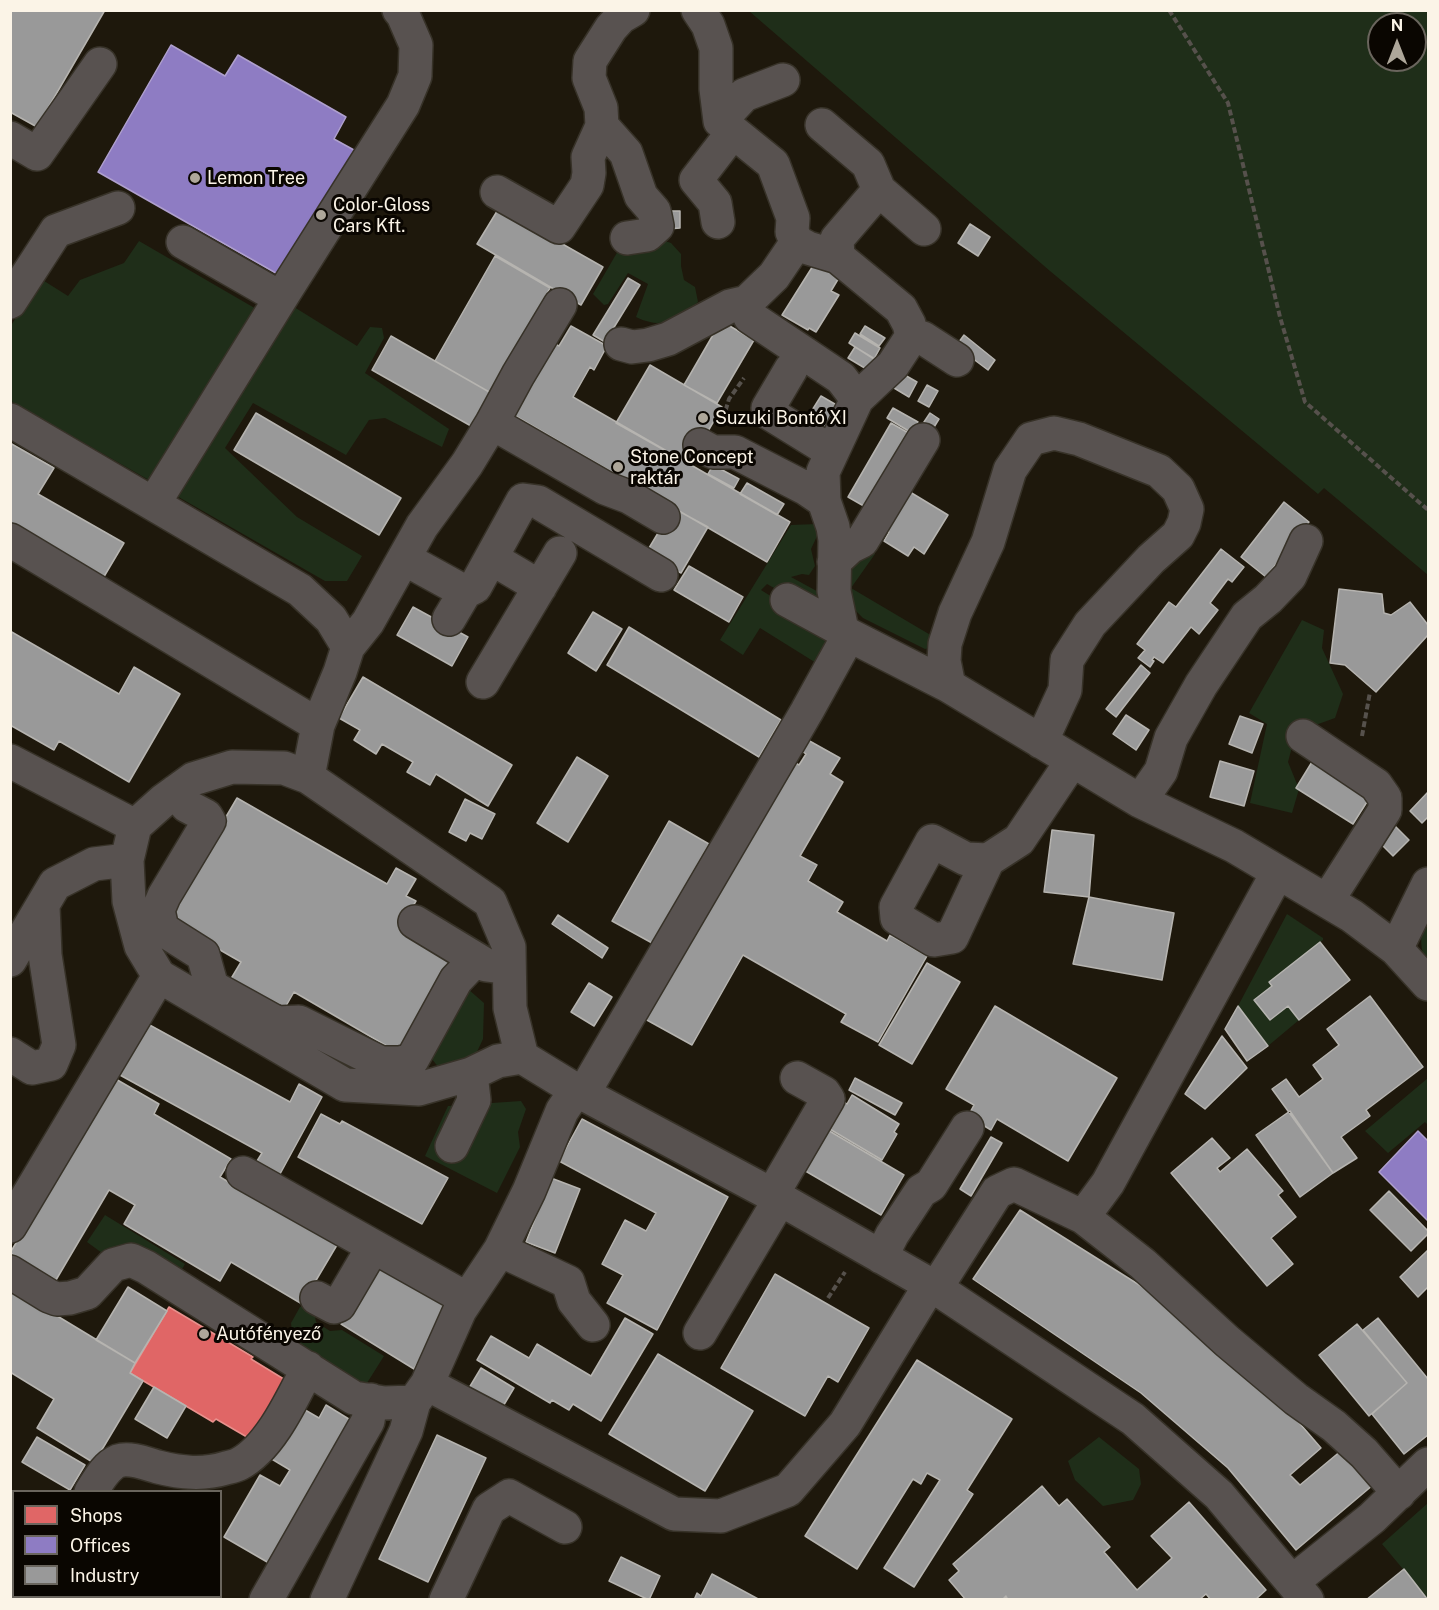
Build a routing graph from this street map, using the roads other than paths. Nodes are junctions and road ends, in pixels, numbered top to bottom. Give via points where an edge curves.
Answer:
1 (399, 10) edge
2 (633, 10) edge
3 (698, 10) edge
4 (100, 64) dead end
5 (783, 80) dead end
6 (822, 125) dead end
7 (602, 126) junction
8 (727, 126) junction
9 (10, 138) edge
10 (879, 190) junction
11 (497, 192) dead end
12 (118, 207) dead end
13 (718, 222) dead end
14 (924, 229) dead end
15 (627, 238) dead end
16 (183, 242) dead end
17 (797, 242) junction
18 (838, 257) junction
19 (284, 293) junction
20 (10, 302) edge
21 (747, 302) junction
22 (560, 305) dead end
23 (912, 336) junction
24 (621, 344) dead end
25 (957, 360) dead end
26 (791, 369) dead end
27 (857, 399) junction
28 (10, 420) edge
29 (492, 423) junction
30 (923, 440) dead end
31 (700, 445) dead end
32 (832, 452) junction
33 (824, 501) junction
34 (154, 502) junction
35 (663, 518) dead end
36 (10, 540) edge
37 (1306, 541) dead end
38 (560, 553) dead end
39 (491, 558) junction
40 (405, 559) junction
41 (834, 562) junction
42 (661, 575) dead end
43 (540, 587) junction
44 (787, 600) dead end
45 (846, 633) junction
46 (348, 647) junction
47 (483, 682) dead end
48 (949, 686) junction
49 (318, 725) junction
50 (1303, 736) dead end
51 (1041, 742) junction
52 (10, 761) edge
53 (1072, 761) junction
54 (308, 777) junction
55 (175, 792) junction
56 (1140, 801) junction
57 (135, 826) junction
58 (127, 860) junction
59 (988, 860) dead end
60 (1278, 872) junction
61 (1428, 884) edge
62 (1327, 901) junction
63 (43, 906) junction
64 (415, 922) dead end
65 (1396, 949) junction
66 (476, 959) junction
67 (10, 960) edge
68 (509, 967) junction
69 (159, 976) junction
70 (1428, 984) edge
71 (10, 1054) edge
72 (522, 1057) junction
73 (471, 1074) junction
74 (797, 1078) dead end
75 (579, 1092) junction
76 (967, 1128) dead end
77 (452, 1146) dead end
78 (243, 1173) dead end
79 (776, 1197) junction
80 (1083, 1217) junction
81 (10, 1226) edge
82 (373, 1246) junction
83 (500, 1250) junction
84 (881, 1257) junction
85 (10, 1272) edge
86 (933, 1287) junction
87 (316, 1298) dead end
88 (467, 1299) junction
89 (198, 1314) dead end
90 (593, 1325) dead end
91 (700, 1333) dead end
92 (297, 1361) junction
93 (421, 1393) junction
94 (371, 1400) junction
95 (1428, 1464) edge
96 (171, 1480) edge
97 (92, 1490) edge
98 (1399, 1492) junction
99 (565, 1527) dead end
100 (1297, 1593) edge
101 (266, 1599) edge
102 (327, 1599) edge
103 (446, 1599) edge

1 - 19 lane via 416,45 415,76 403,105
2 - 7 lane via 611,28 590,61 589,78 601,108
3 - 8 lane via 716,48 716,89
4 - 9 lane via 37,154
5 - 8 lane via 744,95
6 - 10 lane via 868,164
7 - 11 lane via 588,157 587,185 559,227
7 - 15 lane via 626,153 641,196 654,211 657,226 647,235
8 - 13 lane via 696,180 715,203
8 - 17 lane via 774,165 793,218 792,232
10 - 14 lane
10 - 18 lane via 837,240
12 - 20 lane via 56,231
16 - 19 lane via 272,293
17 - 18 lane
17 - 21 lane via 774,276
18 - 23 lane via 901,309
19 - 34 lane
21 - 24 lane via 730,306 668,339 632,347
21 - 27 lane via 750,317 841,378
22 - 29 lane
23 - 25 lane via 923,338
23 - 27 lane via 893,365
26 - 32 lane via 768,408 769,413
27 - 32 lane
28 - 34 lane
29 - 35 lane
29 - 40 lane via 422,526
30 - 41 lane via 862,541
31 - 33 lane via 713,452 735,452
32 - 33 lane via 822,472
33 - 41 lane via 833,527
34 - 46 lane via 300,590 331,619
36 - 49 lane
37 - 56 lane via 1290,576 1247,616 1201,685 1171,738 1161,771
38 - 43 lane
39 - 40 lane via 475,587 457,606
39 - 42 lane via 523,500 538,502
39 - 43 lane
40 - 46 lane via 368,622
41 - 45 lane via 834,591
43 - 47 lane
44 - 45 lane
45 - 48 lane
45 - 75 lane via 807,711
46 - 49 lane
48 - 51 lane
48 - 51 lane via 945,644 955,613 988,542 1010,470 1031,439 1054,433 1079,439 1159,471 1178,489 1187,509 1184,523 1178,535 1090,624 1067,660 1065,690
49 - 54 lane
50 - 62 lane via 1376,786 1385,798 1385,810
51 - 53 lane
52 - 57 lane
53 - 56 lane
53 - 59 lane via 1019,840
54 - 55 lane via 284,768 232,767 193,779
54 - 68 lane via 490,902 509,946
55 - 57 lane
55 - 66 lane via 209,821 158,910 162,929 204,955 212,987 277,1023 299,1022 381,1064 400,1064 412,1060 456,980
56 - 60 lane
57 - 58 lane
58 - 63 lane via 94,864 55,884
58 - 69 lane via 129,901 141,946
60 - 62 lane
60 - 80 lane via 1108,1183
61 - 65 lane
62 - 65 lane
63 - 67 lane
63 - 71 lane via 45,955 59,1045 51,1064 32,1068
64 - 66 lane
65 - 70 lane
66 - 68 lane via 486,965
68 - 72 lane via 510,1008
69 - 73 lane via 345,1085 419,1089
69 - 81 lane
72 - 73 lane via 498,1061
72 - 75 lane
73 - 77 lane via 474,1100
74 - 79 lane via 828,1099
75 - 79 lane
75 - 83 lane via 562,1112
76 - 84 lane via 931,1185 921,1191
78 - 82 lane
79 - 84 lane
79 - 91 lane
80 - 86 lane via 1014,1184 997,1192
80 - 98 lane via 1143,1264 1287,1392 1334,1426
82 - 87 lane via 339,1305 334,1307
82 - 88 lane
83 - 88 lane
83 - 90 lane via 568,1282 574,1301
84 - 86 lane
85 - 92 lane via 49,1296 70,1298 87,1293 113,1265 130,1260
86 - 93 lane via 845,1424 788,1490 721,1516 674,1514
86 - 100 lane via 1133,1419 1219,1495
88 - 93 lane
89 - 92 lane via 258,1350
92 - 94 lane via 354,1398
92 - 96 lane via 269,1437 255,1452 238,1465
93 - 94 lane via 384,1403
93 - 102 lane
94 - 101 lane via 368,1421
95 - 98 lane
96 - 97 lane via 138,1461 118,1461
98 - 100 lane
99 - 103 lane via 509,1496 489,1509

